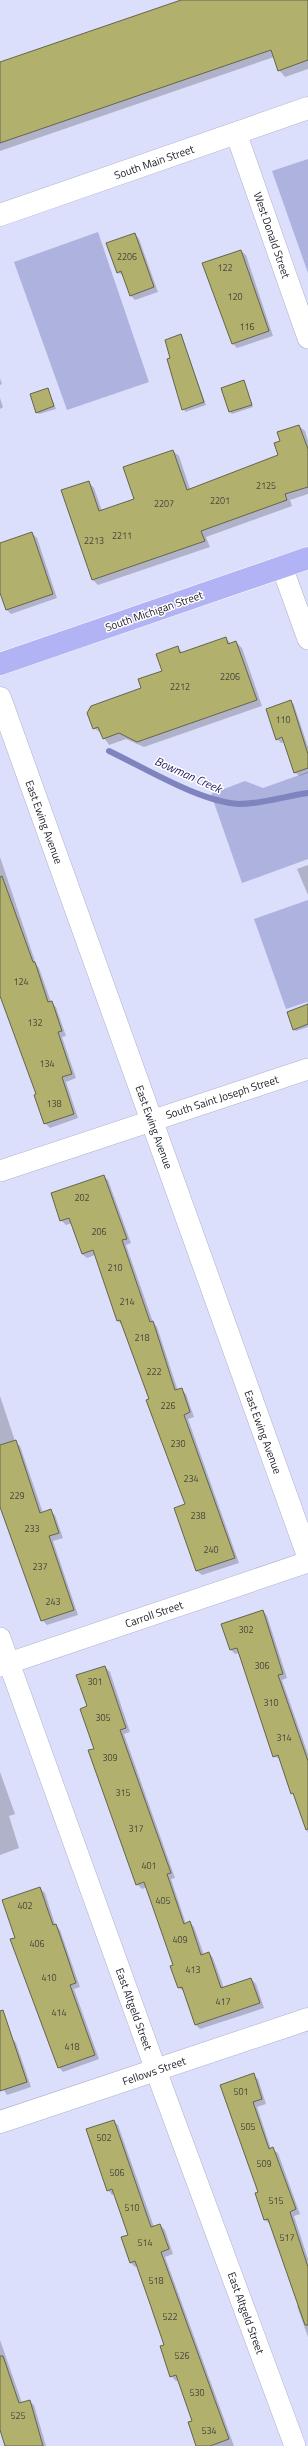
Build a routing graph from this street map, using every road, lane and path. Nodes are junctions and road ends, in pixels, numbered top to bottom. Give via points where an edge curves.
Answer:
1 (308, 108) edge
2 (236, 133) junction
3 (0, 215) edge
4 (308, 338) edge
5 (308, 558) edge
6 (282, 567) junction
7 (308, 638) edge
8 (0, 664) edge
9 (0, 698) edge
10 (308, 1069) edge
11 (151, 1121) junction
12 (0, 1171) edge
13 (308, 1556) edge
14 (308, 1562) edge
15 (0, 1638) edge
16 (4, 1664) edge
17 (308, 2019) edge
18 (156, 2070) junction
19 (0, 2122) edge
20 (295, 2446) edge

1 - 2 street, South Main Street
2 - 3 street, South Main Street
2 - 4 street, West Donald Street
5 - 6 main road, South Michigan Street
6 - 7 street
6 - 8 main road, South Michigan Street
9 - 11 street, East Ewing Avenue
10 - 11 street, South Saint Joseph Street
11 - 12 street, South Saint Joseph Street
11 - 13 street, East Ewing Avenue
14 - 16 street, Carroll Street
15 - 16 street, East Altgeld Street
16 - 18 street, East Altgeld Street
17 - 18 street, Fellows Street
18 - 19 street, Fellows Street
18 - 20 street, East Altgeld Street

